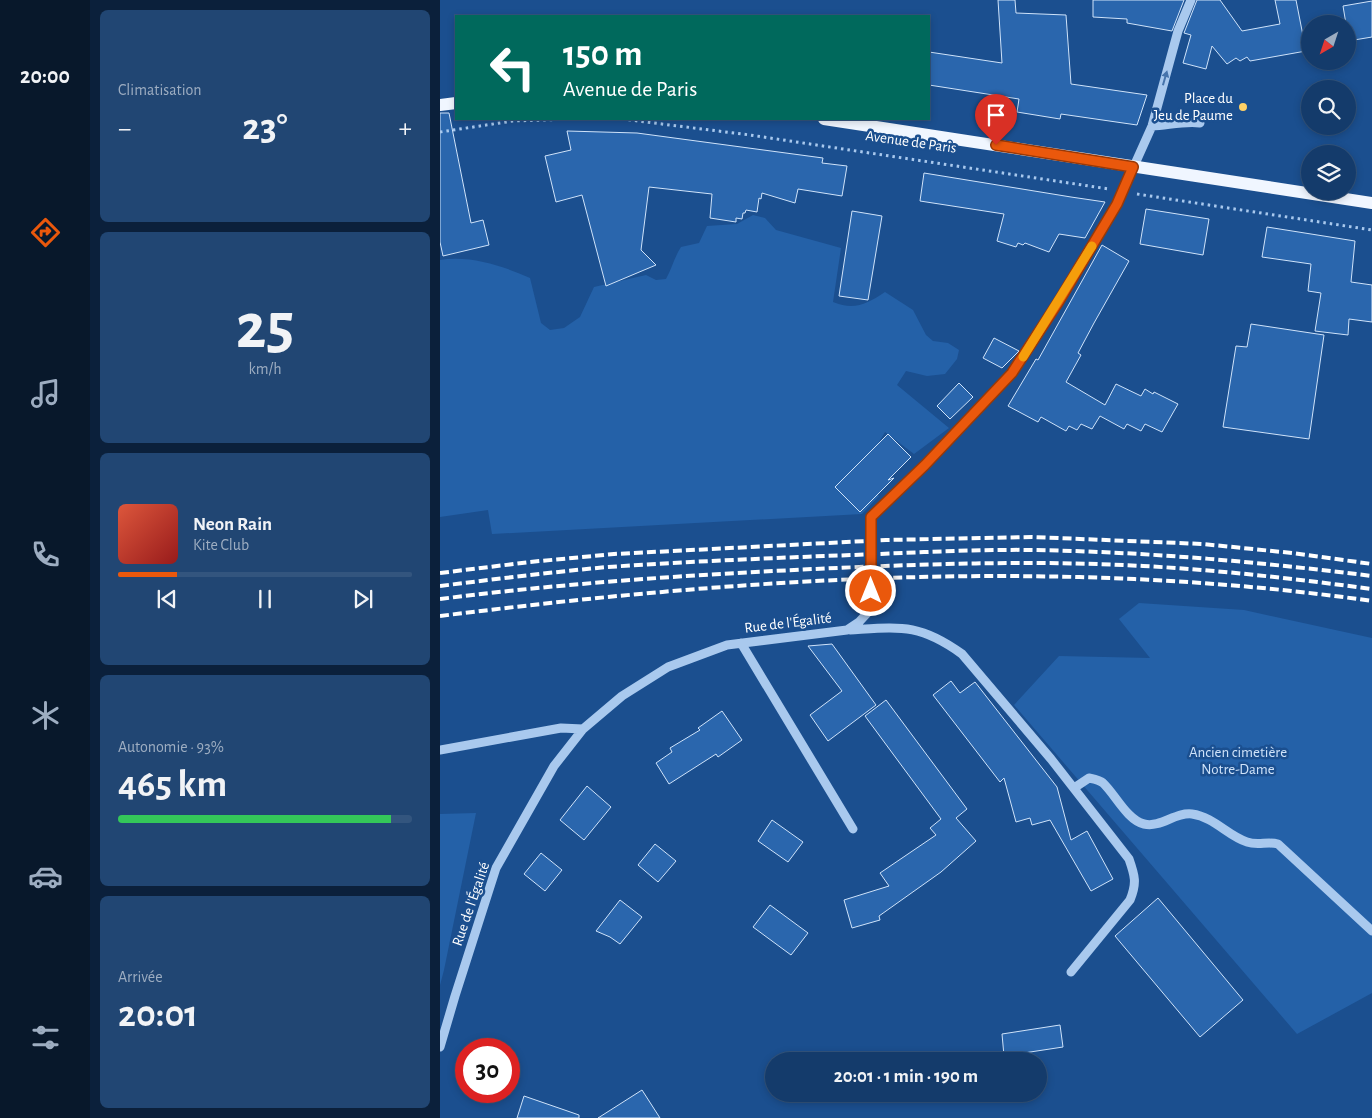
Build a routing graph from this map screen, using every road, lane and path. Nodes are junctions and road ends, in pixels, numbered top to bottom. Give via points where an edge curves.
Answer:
1 (1191, 0) edge
2 (455, 103) edge
3 (440, 105) edge
4 (544, 120) edge
5 (630, 120) edge
6 (830, 120) edge
7 (1200, 123) dead end
8 (1152, 126) junction
9 (440, 132) edge
10 (1133, 167) junction
11 (1122, 192) junction
12 (1372, 203) edge
13 (1372, 230) edge
14 (847, 630) junction
15 (741, 643) junction
16 (583, 730) junction
17 (440, 750) edge
18 (1074, 788) junction
19 (853, 829) dead end
20 (1372, 931) edge
21 (1070, 972) dead end
22 (440, 1048) edge

8 -> 1 street, Rue de l'Égalité via 1178,31
2 - 3 main road
4 - 9 path via 513,121
5 - 11 path, Avenue de Paris
6 - 10 main road, Avenue de Paris
7 - 8 street via 1189,121
8 - 10 street, Rue de l'Égalité
10 - 11 street, Rue de l'Égalité
10 - 12 main road, Avenue de Paris
11 - 13 path, Avenue de Paris
11 - 14 street, Rue de l'Égalité via 1059,301 1012,373 871,517 871,609
14 - 15 street, Rue de l'Égalité
14 - 18 street via 913,629 930,634 962,654
15 - 16 street, Rue de l'Égalité via 726,645 668,667 622,696
15 - 19 street
16 - 17 street via 560,728
16 - 22 street, Rue de l'Égalité via 554,766 496,868
18 - 20 street via 1089,778 1102,782 1134,819 1143,824 1190,814 1210,820 1248,843 1278,844
18 - 21 street via 1129,859 1135,887 1130,900

